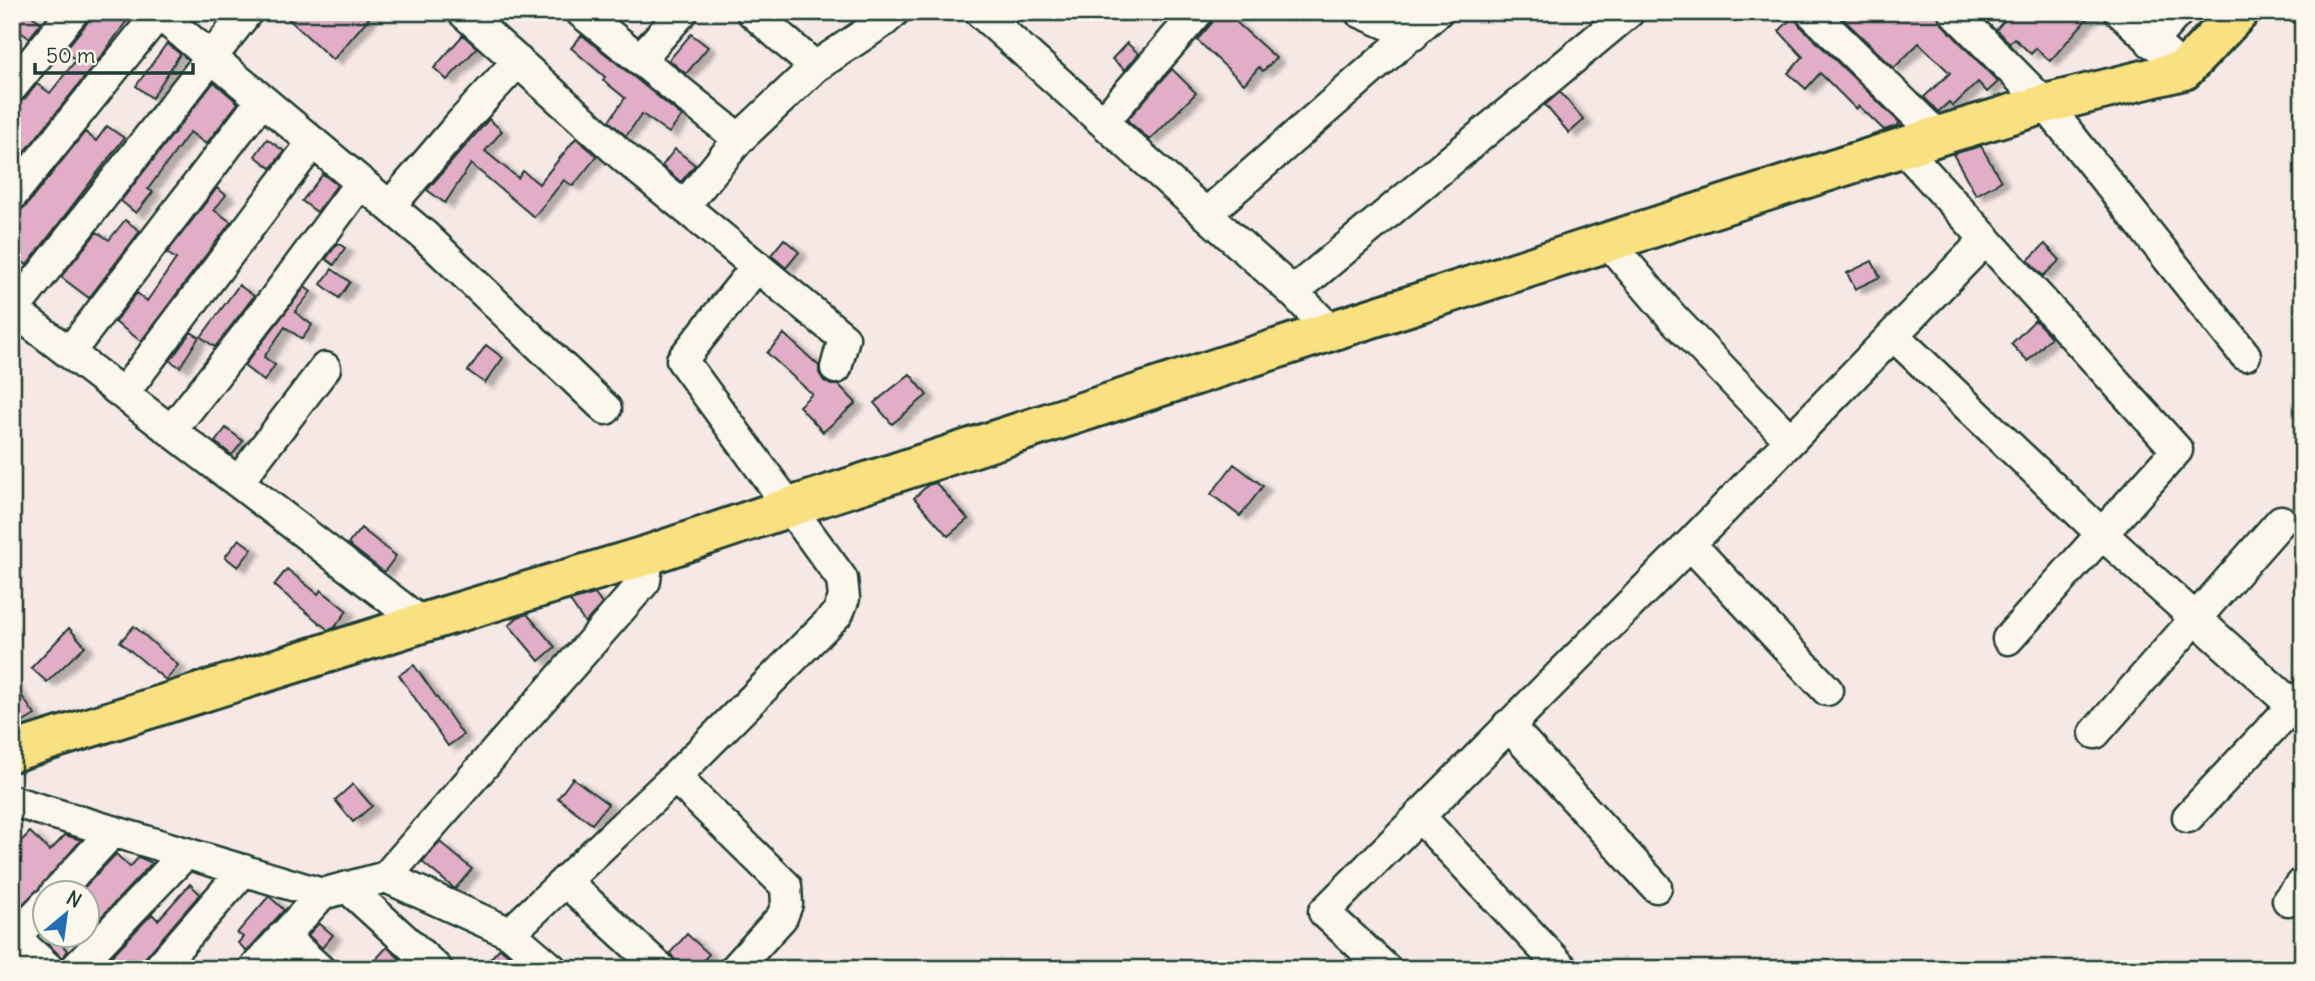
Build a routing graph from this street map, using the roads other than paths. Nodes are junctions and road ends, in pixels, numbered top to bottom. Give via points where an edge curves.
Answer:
1 (73, 12) edge
2 (247, 12) edge
3 (463, 12) edge
4 (581, 12) edge
5 (682, 12) edge
6 (752, 12) edge
7 (980, 12) edge
8 (1198, 12) edge
9 (1360, 12) edge
10 (1437, 12) edge
11 (1629, 12) edge
12 (1811, 12) edge
13 (1954, 12) edge
14 (2119, 12) edge
15 (2178, 12) edge
16 (2239, 12) edge
17 (157, 13) edge
18 (884, 15) edge
19 (1413, 35) junction
20 (2151, 42) junction
21 (210, 57) junction
22 (640, 59) junction
23 (518, 61) junction
24 (816, 67) junction
25 (2184, 70) junction
26 (12, 87) edge
27 (262, 100) junction
28 (2045, 104) junction
29 (1103, 122) junction
30 (739, 139) junction
31 (313, 142) junction
32 (1921, 142) junction
33 (360, 182) junction
34 (12, 195) edge
35 (390, 206) junction
36 (684, 206) junction
37 (1206, 214) junction
38 (1986, 239) junction
39 (1608, 242) junction
40 (757, 266) junction
41 (1293, 292) junction
42 (13, 310) edge
43 (1331, 331) junction
44 (1893, 335) junction
45 (69, 353) junction
46 (2245, 355) dead end
47 (325, 368) dead end
48 (836, 368) dead end
49 (123, 394) junction
50 (606, 409) dead end
51 (171, 430) junction
52 (1790, 440) junction
53 (238, 482) junction
54 (790, 507) junction
55 (2281, 521) dead end
56 (2103, 536) junction
57 (1690, 544) junction
58 (648, 555) junction
59 (2196, 619) junction
60 (422, 623) junction
61 (2008, 639) dead end
62 (1827, 690) dead end
63 (2300, 705) edge
64 (1508, 726) junction
65 (2095, 733) dead end
66 (12, 752) edge
67 (675, 777) junction
68 (17, 809) edge
69 (1419, 816) junction
70 (2188, 817) dead end
71 (113, 831) junction
72 (186, 853) junction
73 (244, 870) junction
74 (386, 877) junction
75 (68, 880) edge
76 (565, 881) junction
77 (1656, 887) dead end
78 (335, 891) junction
79 (32, 918) edge
80 (510, 933) junction
81 (282, 936) junction
82 (13, 937) edge
83 (654, 967) edge
84 (49, 969) edge
85 (75, 969) edge
86 (158, 969) edge
87 (254, 969) edge
88 (319, 969) edge
89 (437, 969) edge
90 (552, 969) edge
91 (735, 969) edge
92 (1386, 969) edge
93 (1563, 969) edge

1 - 26 street
2 - 21 street
3 - 23 street
4 - 22 street
5 - 22 street
6 - 24 street
7 - 29 street
8 - 29 street
9 - 19 street
10 - 19 street
11 - 41 street
12 - 32 street
13 - 28 street
14 - 20 street
15 - 20 street
16 - 25 main road
17 - 21 street
17 - 34 street
18 - 24 street
19 - 37 street
20 - 25 street
21 - 27 street
21 - 42 street
22 - 30 street
23 - 35 street
23 - 36 street
24 - 30 street
25 - 28 main road
27 - 31 street
27 - 45 street
28 - 32 main road
28 - 46 street
29 - 37 street
30 - 36 street
31 - 33 street
31 - 49 street
32 - 38 street
32 - 39 main road
33 - 35 street
33 - 51 street
35 - 50 street
36 - 40 street
37 - 41 street
38 - 44 street
38 - 56 street via 2176,450
39 - 43 main road
39 - 52 street via 1673,318
40 - 48 street via 844,338
40 - 54 street via 682,360
41 - 43 street
42 - 45 street
43 - 54 main road
44 - 52 street
44 - 56 street
45 - 49 street
47 - 53 street
49 - 51 street
51 - 53 street
52 - 57 street
53 - 60 street
54 - 58 main road
54 - 67 street via 842,579 844,598 838,613
55 - 59 street
56 - 59 street
56 - 61 street
57 - 62 street
57 - 64 street
58 - 60 main road
58 - 74 street via 645,581
59 - 63 street
59 - 65 street
60 - 66 main road
63 - 70 street
64 - 69 street
64 - 77 street
67 - 76 street
67 - 91 street via 786,886 782,917
68 - 71 street
69 - 92 street via 1324,912
69 - 93 street
71 - 72 street
71 - 75 street
72 - 73 street
72 - 85 street
73 - 78 street
73 - 86 street
74 - 78 street
74 - 80 street
76 - 80 street
76 - 83 street
78 - 81 street
78 - 89 street
79 - 82 street
80 - 90 street
81 - 87 street
81 - 88 street
82 - 84 street

